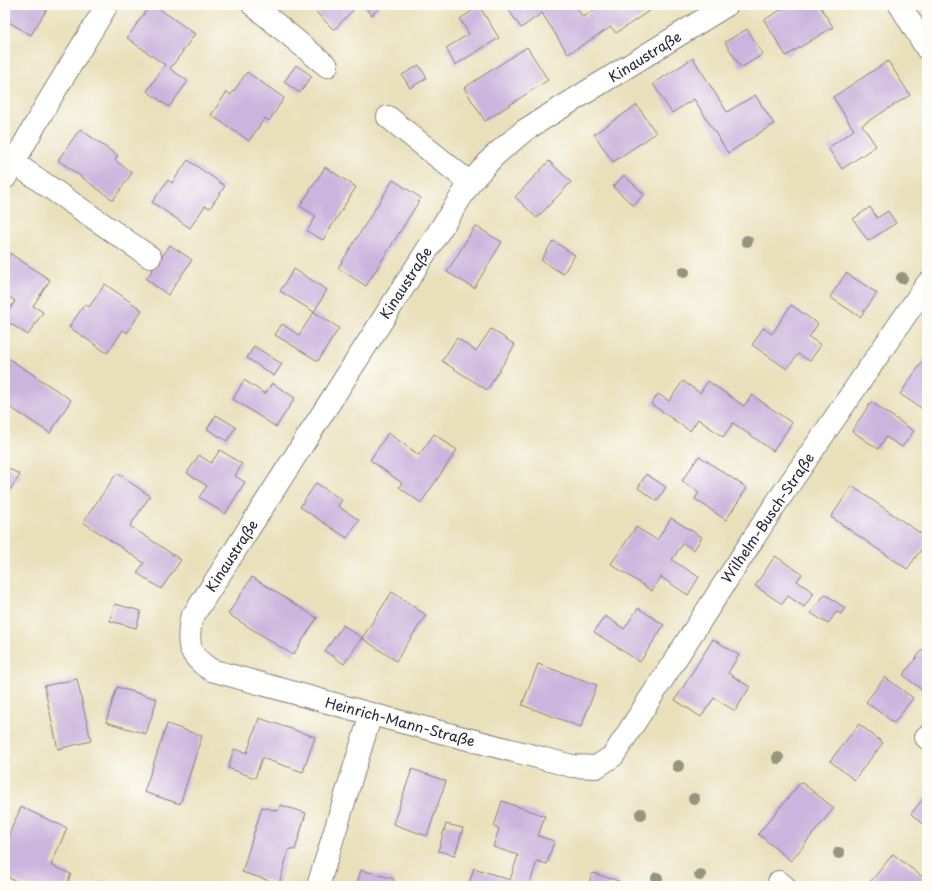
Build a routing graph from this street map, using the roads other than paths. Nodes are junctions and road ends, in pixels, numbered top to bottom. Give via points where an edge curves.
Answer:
1 (107, 5) edge
2 (253, 5) edge
3 (726, 5) edge
4 (900, 5) edge
5 (927, 49) edge
6 (327, 66) dead end
7 (388, 117) dead end
8 (9, 170) edge
9 (470, 183) junction
10 (150, 257) dead end
11 (927, 284) edge
12 (192, 652) joint
13 (371, 714) junction
14 (613, 756) joint
15 (318, 886) edge

1 - 8 street
2 - 6 street
3 - 9 street, Kinaustraße via 525,130 494,156
4 - 5 street
7 - 9 street
8 - 10 street
9 - 12 street, Kinaustraße via 191,619 188,637
11 - 14 street, Wilhelm-Busch-Straße via 775,505
12 - 13 street, Heinrich-Mann-Straße via 200,663 211,670
13 - 14 street, Heinrich-Mann-Straße via 572,766 596,767
13 - 15 street

